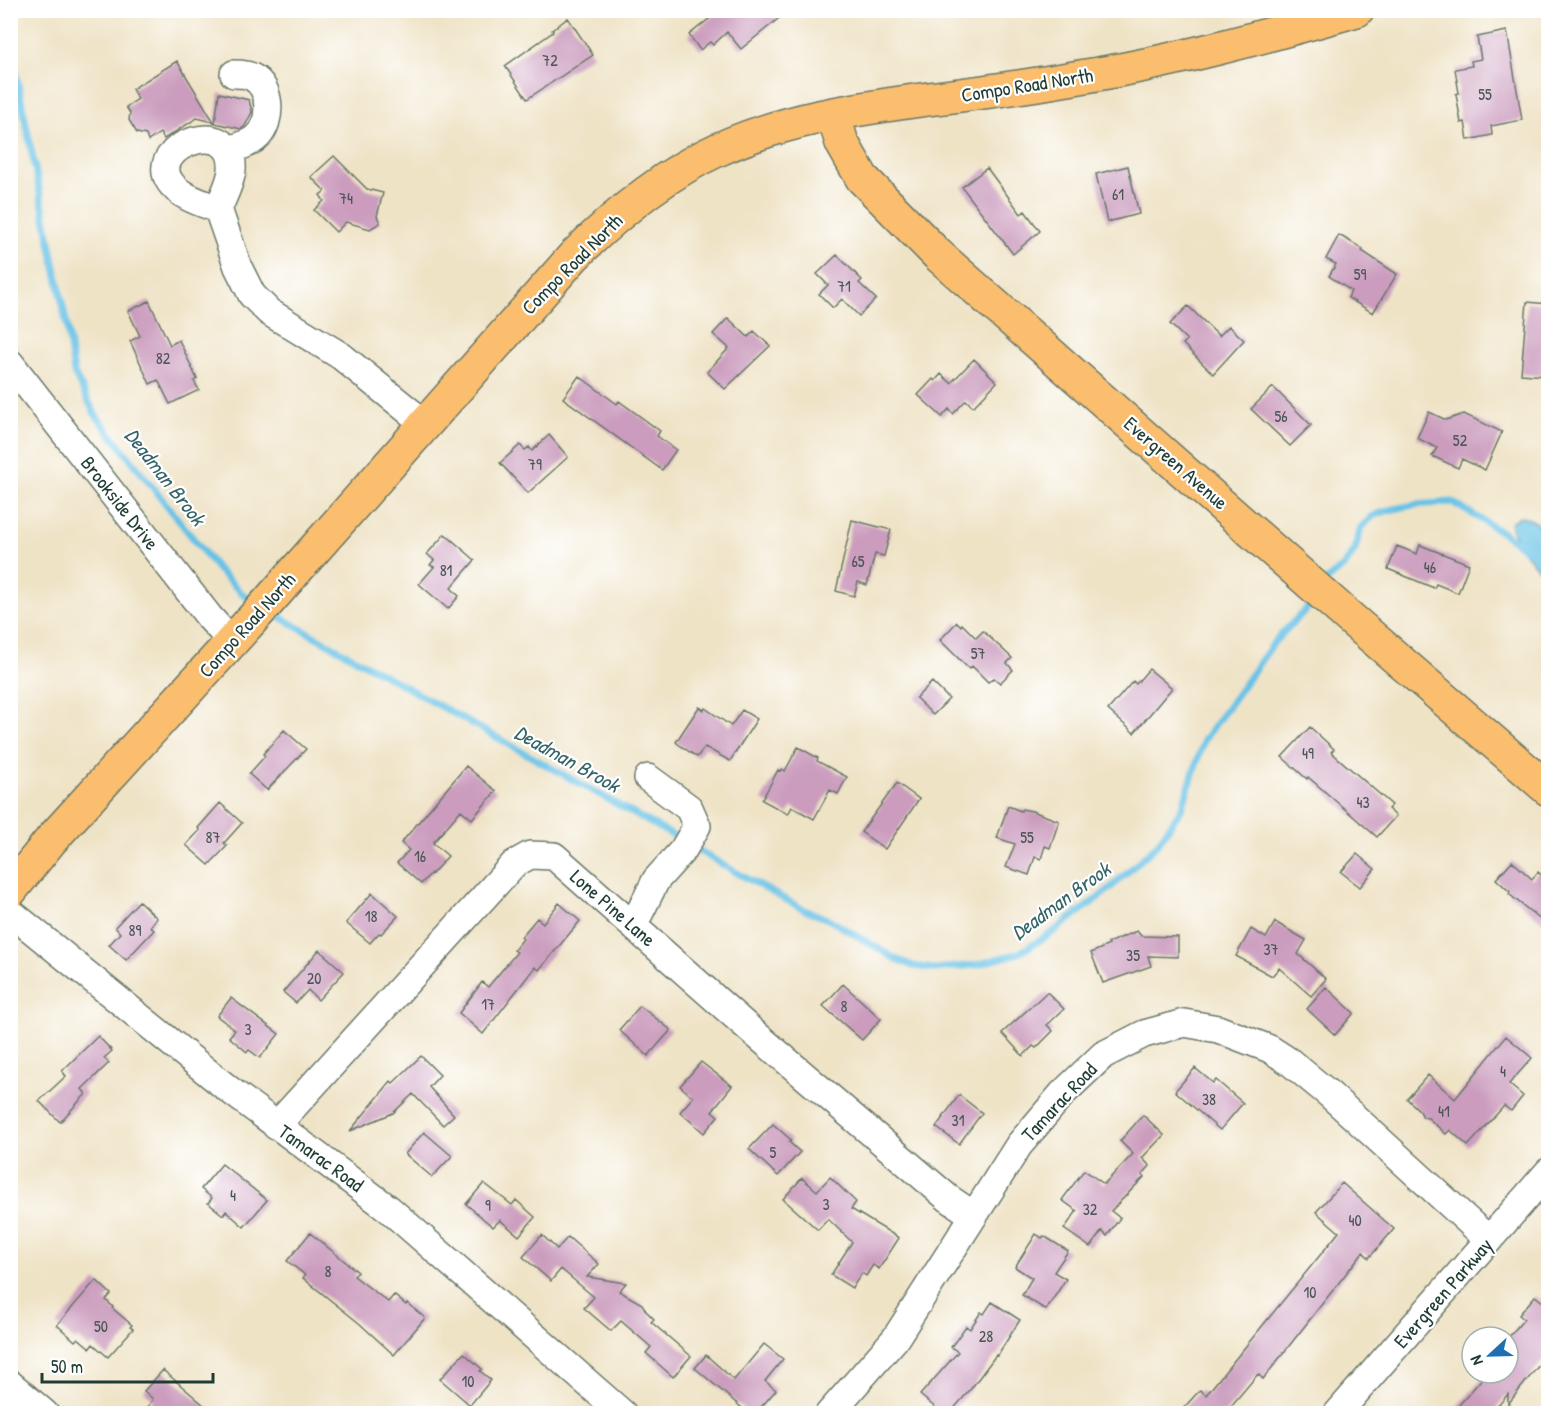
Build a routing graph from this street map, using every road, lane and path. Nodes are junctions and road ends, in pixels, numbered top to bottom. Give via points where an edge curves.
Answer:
1 (1357, 10) edge
2 (234, 74) dead end
3 (832, 114) junction
4 (228, 150) junction
5 (218, 209) junction
6 (10, 363) edge
7 (426, 424) junction
8 (232, 642) junction
9 (648, 778) dead end
10 (1548, 789) edge
11 (10, 891) edge
12 (10, 912) edge
13 (633, 926) junction
14 (276, 1126) junction
15 (1548, 1172) edge
16 (973, 1215) junction
17 (1489, 1240) junction
18 (10, 1384) edge
19 (45, 1413) edge
20 (623, 1413) edge
21 (829, 1413) edge
22 (1337, 1413) edge

1 - 3 main road, Compo Road North via 1129,68
2 - 4 street via 251,76 259,82 268,102 259,135
3 - 7 main road, Compo Road North via 761,132 717,150 635,201 573,257
3 - 10 main road, Evergreen Avenue via 842,143 862,178 939,255
4 - 5 street via 232,172
4 - 5 street via 213,139 199,139 171,154 166,162 170,182 179,191
5 - 7 street via 252,295 269,312 340,356
6 - 8 street, Brookside Drive
7 - 8 main road, Compo Road North
8 - 11 main road, Compo Road North via 51,840
9 - 13 street via 689,808 697,826 656,880
12 - 14 street, Tamarac Road
13 - 14 street, Lone Pine Lane via 554,856 530,855 514,864
13 - 16 street, Lone Pine Lane
14 - 20 street, Tamarac Road via 389,1209
15 - 17 street, Evergreen Parkway
16 - 17 street, Tamarac Road via 1019,1145 1063,1093 1103,1055 1144,1034 1184,1023 1218,1029 1270,1049 1290,1062
16 - 21 street, Tamarac Road via 895,1339
17 - 22 street, Evergreen Parkway
18 - 19 street

